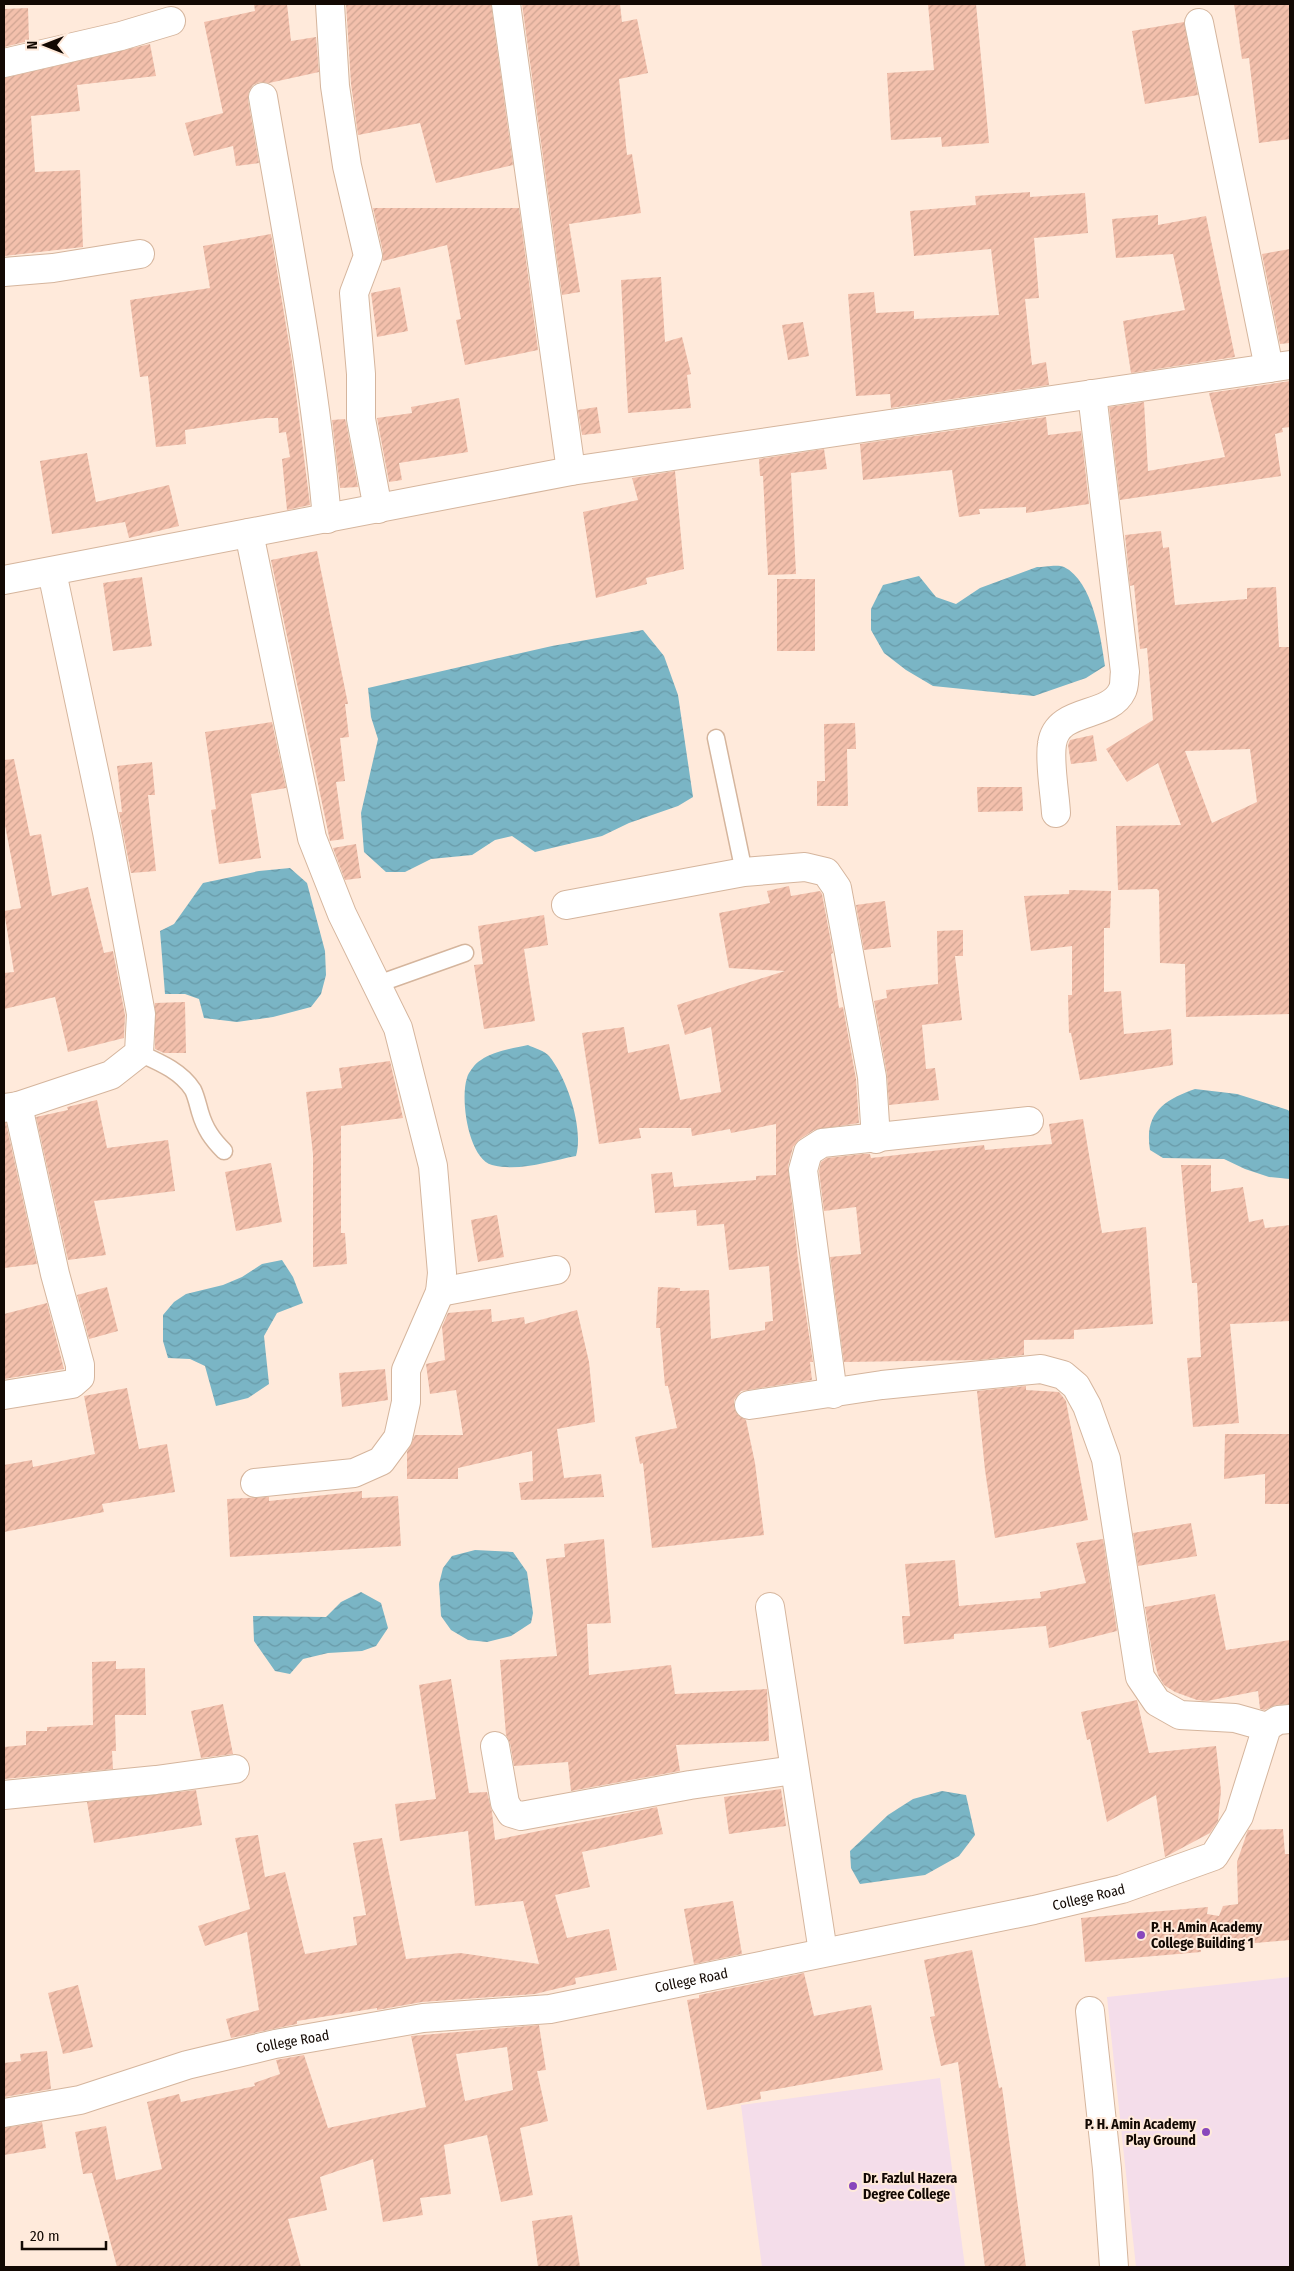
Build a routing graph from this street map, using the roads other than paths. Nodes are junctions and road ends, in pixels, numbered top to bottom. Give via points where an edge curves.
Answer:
1 (330, 4) edge
2 (506, 4) edge
3 (171, 21) dead end
4 (1199, 22) dead end
5 (4, 62) edge
6 (263, 97) dead end
7 (140, 254) dead end
8 (4, 272) edge
9 (1280, 366) edge
10 (1092, 394) junction
11 (571, 471) junction
12 (378, 509) junction
13 (327, 519) junction
14 (249, 533) junction
15 (52, 572) junction
16 (4, 580) edge
17 (716, 738) dead end
18 (1056, 813) dead end
19 (744, 872) junction
20 (566, 905) dead end
21 (465, 954) dead end
22 (376, 985) junction
23 (139, 1053) junction
24 (11, 1107) edge
25 (1029, 1121) dead end
26 (876, 1139) junction
27 (224, 1151) dead end
28 (556, 1270) dead end
29 (440, 1292) junction
30 (833, 1394) junction
31 (4, 1395) edge
32 (749, 1405) dead end
33 (255, 1483) dead end
34 (770, 1607) dead end
35 (1279, 1723) edge
36 (495, 1746) dead end
37 (235, 1769) dead end
38 (794, 1770) junction
39 (4, 1795) edge
40 (823, 1952) junction
41 (1090, 2011) dead end
42 (4, 2114) edge
43 (1114, 2267) edge

1 - 12 street via 335,86 346,166 368,256 354,293 361,374 360,419
2 - 11 street
3 - 5 street via 121,36
4 - 9 street
6 - 13 street via 306,347
7 - 8 street
9 - 10 street
10 - 11 street
10 - 18 street via 1124,672 1123,690 1112,703 1061,725 1052,743
11 - 12 street
12 - 13 street
13 - 14 street
14 - 15 street
14 - 22 street via 312,838 342,914
15 - 16 street
15 - 23 street via 130,956 140,1014
17 - 19 lane
19 - 20 street
19 - 26 street via 805,867 826,872 837,888 872,1077
21 - 22 lane
22 - 29 street via 398,1028 433,1166 442,1273
23 - 24 street via 111,1075
23 - 27 lane via 170,1068 194,1091 203,1123 211,1138
24 - 31 street via 80,1364 80,1377 72,1384
25 - 26 street
26 - 30 street via 822,1143 808,1152 803,1170
28 - 29 street
29 - 33 street via 406,1370 406,1402 398,1438 381,1461 354,1472
30 - 32 street
30 - 35 street via 882,1385 1041,1369 1062,1374 1076,1386 1087,1406 1106,1459 1140,1677 1157,1702 1180,1715
34 - 38 street
35 - 40 street, College Road via 1239,1816 1214,1856 1122,1889
36 - 38 street via 505,1803 511,1813 521,1816
37 - 39 street
38 - 40 street
40 - 42 street, College Road via 550,2009 422,2018 275,2044 187,2065 80,2100
41 - 43 street

